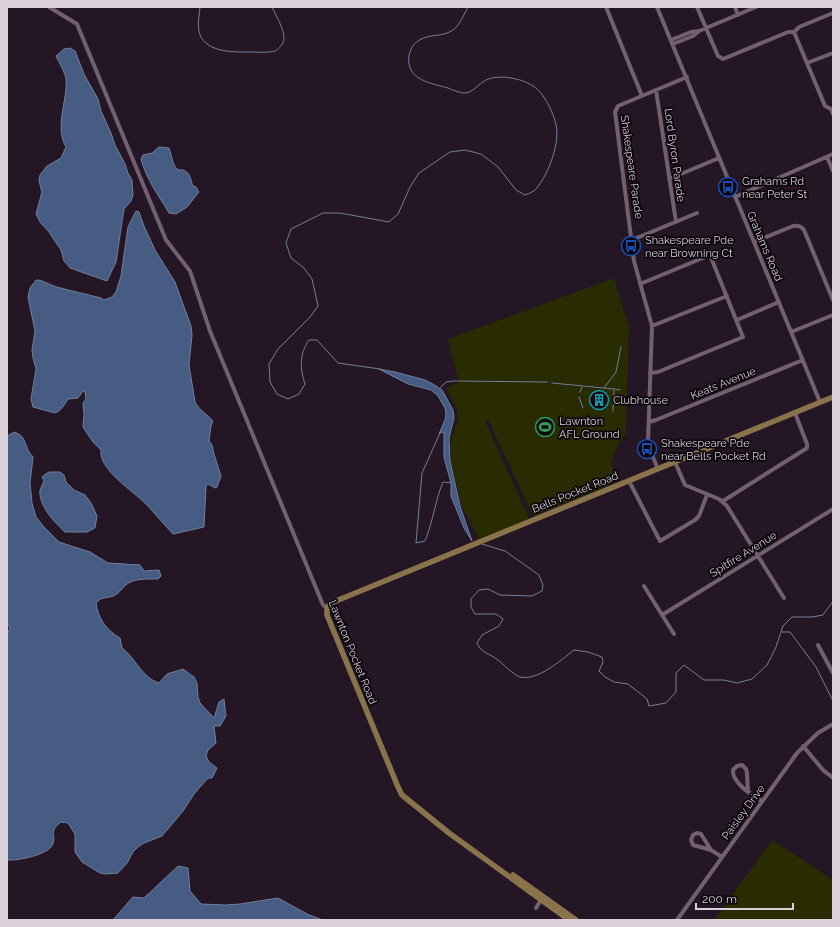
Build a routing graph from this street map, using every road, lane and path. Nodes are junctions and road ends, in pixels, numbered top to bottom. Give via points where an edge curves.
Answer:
1 (50, 7) edge
2 (606, 7) edge
3 (658, 7) edge
4 (697, 7) edge
5 (735, 7) edge
6 (756, 7) edge
7 (833, 13) edge
8 (738, 14) junction
9 (706, 28) junction
10 (794, 32) junction
11 (672, 42) junction
12 (833, 52) edge
13 (807, 63) junction
14 (687, 78) junction
15 (656, 90) junction
16 (642, 96) junction
17 (832, 108) edge
18 (833, 114) edge
19 (833, 154) edge
20 (827, 157) junction
21 (719, 158) junction
22 (833, 171) edge
23 (669, 179) junction
24 (735, 197) junction
25 (697, 213) dead end
26 (676, 222) junction
27 (632, 240) junction
28 (754, 242) junction
29 (640, 284) junction
30 (727, 296) junction
31 (833, 300) edge
32 (779, 302) junction
33 (833, 315) edge
34 (737, 320) junction
35 (652, 326) junction
36 (791, 332) junction
37 (803, 360) junction
38 (650, 373) junction
39 (833, 397) edge
40 (820, 402) junction
41 (795, 413) junction
42 (649, 422) junction
43 (675, 462) junction
44 (658, 469) junction
45 (629, 481) junction
46 (707, 495) junction
47 (723, 501) junction
48 (833, 509) edge
49 (758, 556) junction
50 (644, 586) dead end
51 (784, 598) dead end
52 (327, 608) junction
53 (662, 615) junction
54 (674, 634) dead end
55 (818, 645) dead end
56 (833, 673) edge
57 (833, 724) edge
58 (803, 746) junction
59 (833, 778) edge
60 (748, 792) junction
61 (762, 801) junction
62 (711, 850) junction
63 (722, 857) junction
64 (542, 898) junction
65 (536, 908) dead end
66 (569, 920) edge
67 (576, 920) edge
68 (677, 920) edge

1 - 52 street, Lawnton Pocket Road via 77,24 166,240 190,271 210,331 323,605
2 - 16 street
3 - 11 street, Grahams Road
4 - 9 street
5 - 8 street
6 - 8 street
7 - 10 street
8 - 9 street
9 - 10 street via 718,56 723,59 788,32
9 - 11 street via 691,32
10 - 13 street
11 - 14 street, Grahams Road
12 - 13 street
13 - 17 street via 825,106
14 - 15 street, Shakespeare Parade
14 - 21 street, Grahams Road
15 - 16 street, Shakespeare Parade
15 - 23 street, Lord Byron Parade
16 - 27 street, Shakespeare Parade via 618,106 615,112
17 - 18 street
19 - 20 street
20 - 22 street
20 - 24 street
21 - 23 street
21 - 24 street, Grahams Road
23 - 26 street, Lord Byron Parade
24 - 28 street, Grahams Road
25 - 26 street
26 - 27 street
27 - 29 street, Shakespeare Parade
28 - 31 street via 796,225 802,228
28 - 32 street, Grahams Road
29 - 30 street via 710,255
29 - 35 street, Shakespeare Parade
30 - 34 street
30 - 35 street
32 - 34 street
32 - 36 street, Grahams Road
33 - 36 street
34 - 38 street via 743,337
35 - 38 street, Shakespeare Parade
36 - 37 street, Grahams Road
37 - 40 street, Grahams Road
37 - 42 street, Keats Avenue
38 - 42 street, Shakespeare Parade
39 - 40 main road, Bells Pocket Road
40 - 41 main road, Bells Pocket Road
41 - 43 main road, Bells Pocket Road
41 - 47 street via 807,448
42 - 44 street, Shakespeare Parade via 649,448
43 - 44 main road, Bells Pocket Road
43 - 46 street via 685,485
44 - 45 main road, Bells Pocket Road
45 - 46 street via 660,541 695,520
45 - 52 main road, Bells Pocket Road via 339,600
46 - 47 street
47 - 49 street
48 - 49 street, Spitfire Avenue
49 - 51 street
49 - 53 street, Spitfire Avenue
50 - 53 street
52 - 64 main road, Lawnton Pocket Road via 327,615 400,791 411,803
53 - 54 street
55 - 56 street
57 - 58 street, Paisley Drive
58 - 59 street
58 - 61 street, Paisley Drive
60 - 60 street via 734,776 733,770 737,766 742,765 746,769
60 - 61 street
61 - 63 street, Paisley Drive
62 - 62 street via 693,845 693,835 701,834
62 - 63 street
63 - 68 street, Paisley Drive
64 - 65 street
64 - 66 main road, Lawnton Pocket Road
64 - 67 main road, Lawnton Pocket Road

